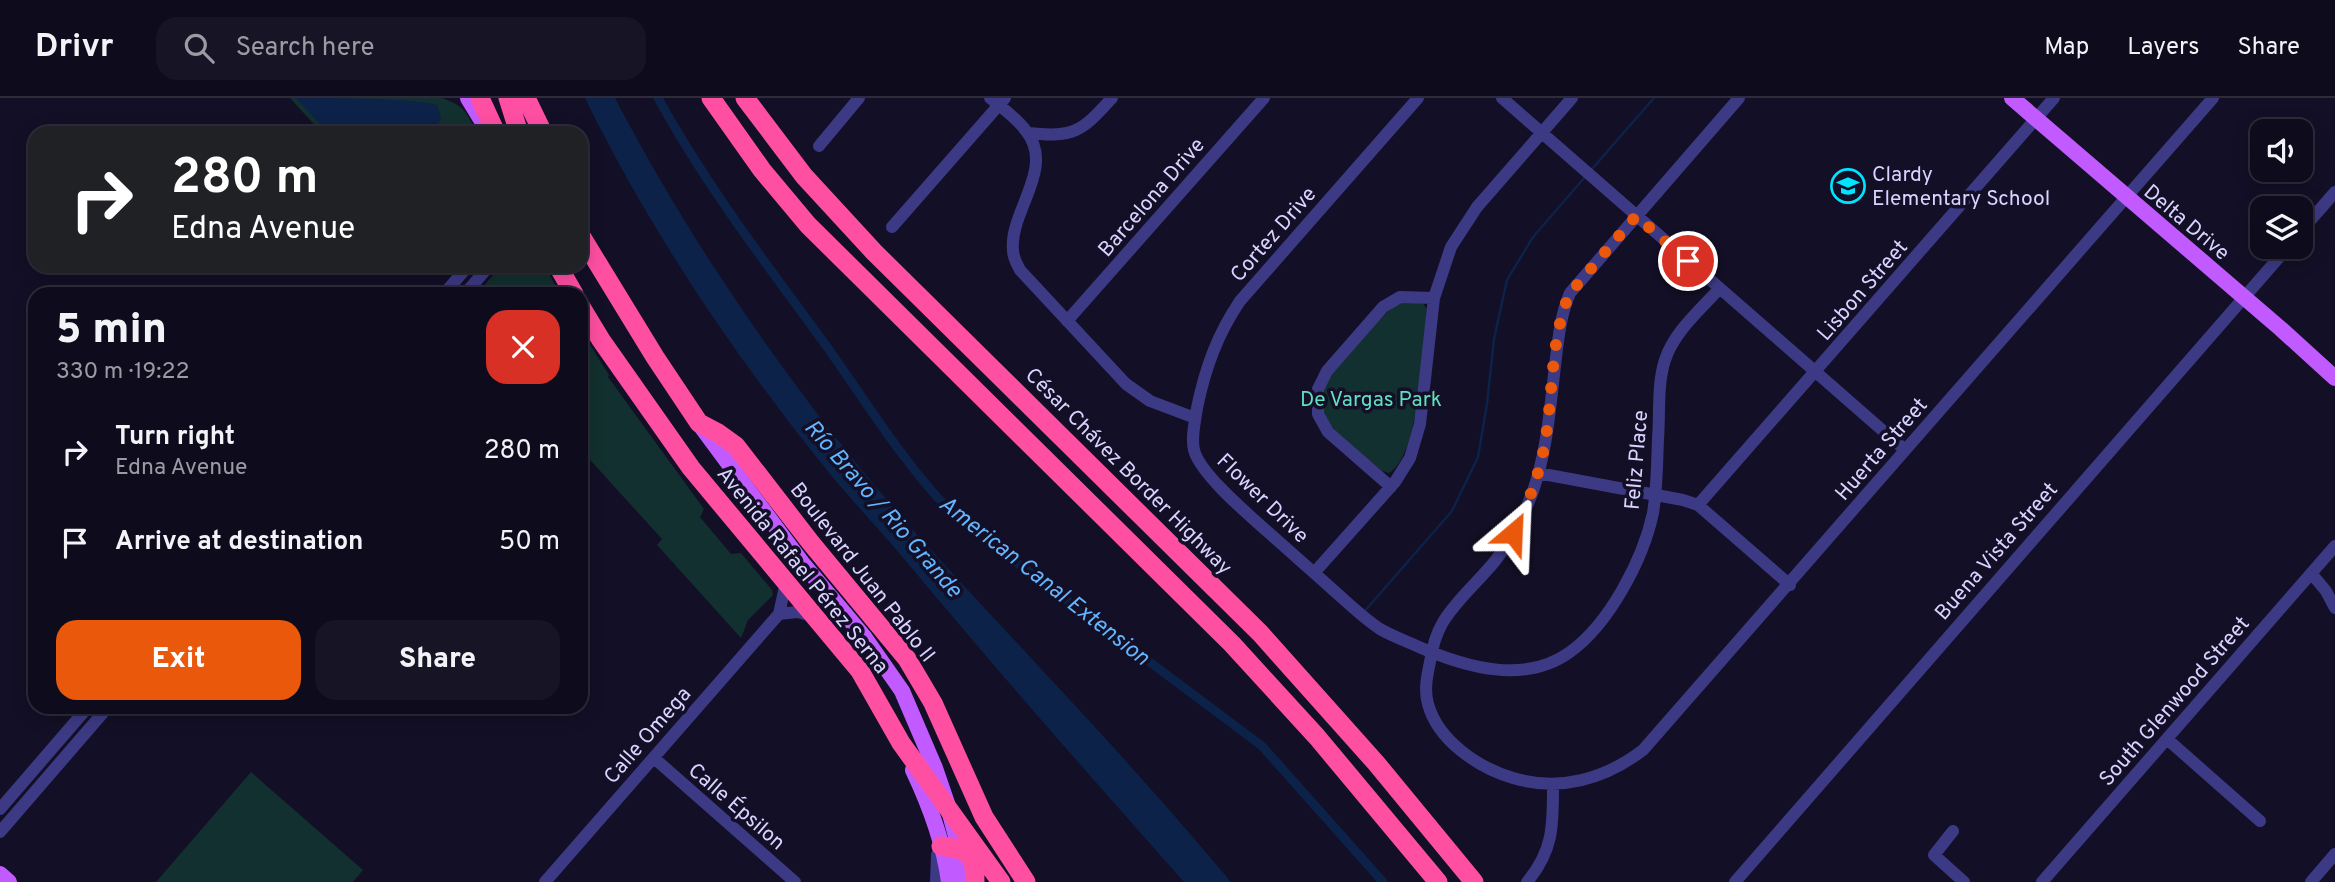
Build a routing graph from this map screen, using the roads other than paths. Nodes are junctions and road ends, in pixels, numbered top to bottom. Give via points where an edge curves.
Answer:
1 (468, 98) edge
2 (480, 98) edge
3 (497, 98) edge
4 (508, 98) edge
5 (526, 98) edge
6 (712, 98) edge
7 (745, 98) edge
8 (859, 98) edge
9 (1112, 98) edge
10 (1264, 98) edge
11 (1418, 98) edge
12 (1502, 98) edge
13 (1572, 98) edge
14 (1739, 98) edge
15 (2012, 98) edge
16 (2054, 98) edge
17 (2213, 98) edge
18 (998, 100) edge
19 (2035, 119) junction
20 (485, 126) edge
21 (493, 126) edge
22 (514, 126) edge
23 (516, 126) edge
24 (540, 126) edge
25 (1028, 133) junction
26 (1541, 133) junction
27 (819, 146) dead end
28 (2335, 192) edge
29 (2127, 197) junction
30 (1636, 216) junction
31 (2313, 217) edge
32 (892, 227) dead end
33 (588, 247) edge
34 (2277, 259) edge
35 (462, 273) edge
36 (483, 273) edge
37 (450, 287) edge
38 (471, 287) edge
39 (1719, 289) junction
40 (2244, 297) junction
41 (1434, 298) junction
42 (588, 319) edge
43 (1067, 321) junction
44 (1815, 373) junction
45 (2335, 378) edge
46 (1195, 418) junction
47 (699, 423) junction
48 (1905, 450) junction
49 (1538, 473) junction
50 (1391, 487) junction
51 (1656, 496) junction
52 (1698, 505) junction
53 (2335, 546) edge
54 (1314, 573) junction
55 (2311, 573) junction
56 (786, 582) junction
57 (1790, 584) junction
58 (2335, 608) edge
59 (779, 614) junction
60 (818, 618) junction
61 (1432, 652) junction
62 (82, 714) edge
63 (102, 714) edge
64 (2167, 739) junction
65 (901, 743) junction
66 (654, 758) junction
67 (1553, 785) junction
68 (3, 806) edge
69 (17, 812) junction
70 (2260, 821) dead end
71 (1953, 831) dead end
72 (0, 832) edge
73 (941, 846) junction
74 (2335, 854) edge
75 (0, 874) edge
76 (9, 882) edge
77 (545, 882) edge
78 (795, 882) edge
79 (936, 882) edge
80 (949, 882) edge
81 (962, 882) edge
82 (975, 882) edge
83 (1002, 882) edge
84 (1026, 882) edge
85 (1438, 882) edge
86 (1474, 882) edge
87 (1527, 882) edge
88 (1735, 882) edge
89 (1964, 882) edge
90 (2042, 882) edge
91 (2311, 882) edge

1 - 20 main road
2 - 21 highway
3 - 22 main road
4 - 23 highway
5 - 24 highway
6 - 85 highway via 762,170 808,225 1232,644
7 - 86 highway, César Chávez Border Highway via 804,176 874,252 1260,633
8 - 27 street
9 - 25 street via 1075,131
10 - 43 street, Barcelona Drive
11 - 46 street, Cortez Drive via 1240,301 1211,354
12 - 26 street
13 - 26 street
14 - 30 street
15 - 19 main road, Delta Drive
16 - 19 street, Lisbon Street
17 - 29 street, Huerta Street
18 - 25 street
18 - 32 street
19 - 29 main road, Delta Drive
19 - 44 street, Lisbon Street
25 - 43 street via 1035,175 1014,232 1013,252 1020,270
26 - 30 street
26 - 41 street via 1462,227
28 - 31 street
29 - 40 main road, Delta Drive
29 - 48 street, Huerta Street
30 - 39 street
30 - 49 street via 1577,284 1564,306
33 - 47 highway
34 - 40 street, Buena Vista Street
35 - 37 street
36 - 38 street
39 - 44 street
39 - 51 street, Feliz Place via 1677,337 1663,367
40 - 45 main road, Delta Drive
40 - 88 street, Buena Vista Street
41 - 50 street via 1420,424 1410,458
41 - 50 street via 1400,298 1383,307 1327,371 1318,389 1318,415 1328,432
42 - 56 highway, Avenida Rafael Pérez Serna via 691,468
43 - 46 street via 1135,391
44 - 48 street
44 - 52 street, Lisbon Street
46 - 54 street, Flower Drive via 1194,452 1200,463 1243,510
47 - 81 main road, Avenida Rafael Pérez Serna via 902,691 947,803
47 - 84 highway, Boulevard Juan Pablo II via 736,446 907,659 933,704 984,817
48 - 57 street, Huerta Street
49 - 51 street
49 - 61 street via 1513,533 1449,612
50 - 54 street
51 - 52 street
51 - 61 street, Feliz Place via 1633,570 1595,627 1569,653 1546,664 1511,671
52 - 57 street
53 - 55 street, South Glenwood Street
54 - 61 street, Flower Drive via 1381,629
55 - 58 street
55 - 64 street, South Glenwood Street
56 - 59 street
56 - 60 highway, Avenida Rafael Pérez Serna
57 - 67 street, Huerta Street via 1643,750 1603,774
59 - 60 street via 797,612
59 - 66 street, Calle Omega
60 - 65 highway, Avenida Rafael Pérez Serna via 860,671
61 - 67 street via 1426,681 1428,703 1447,738 1492,770
62 - 68 street
63 - 69 street
64 - 70 street
64 - 90 street, South Glenwood Street
65 - 73 main road, Avenida Rafael Pérez Serna
65 - 83 highway
66 - 77 street, Calle Omega
66 - 78 street, Calle Épsilon
67 - 87 street via 1551,838
68 - 69 street
69 - 72 street
71 - 89 street via 1934,855
73 - 79 street
73 - 80 main road, Avenida Rafael Pérez Serna
73 - 82 highway via 971,856
74 - 91 street
75 - 76 main road

